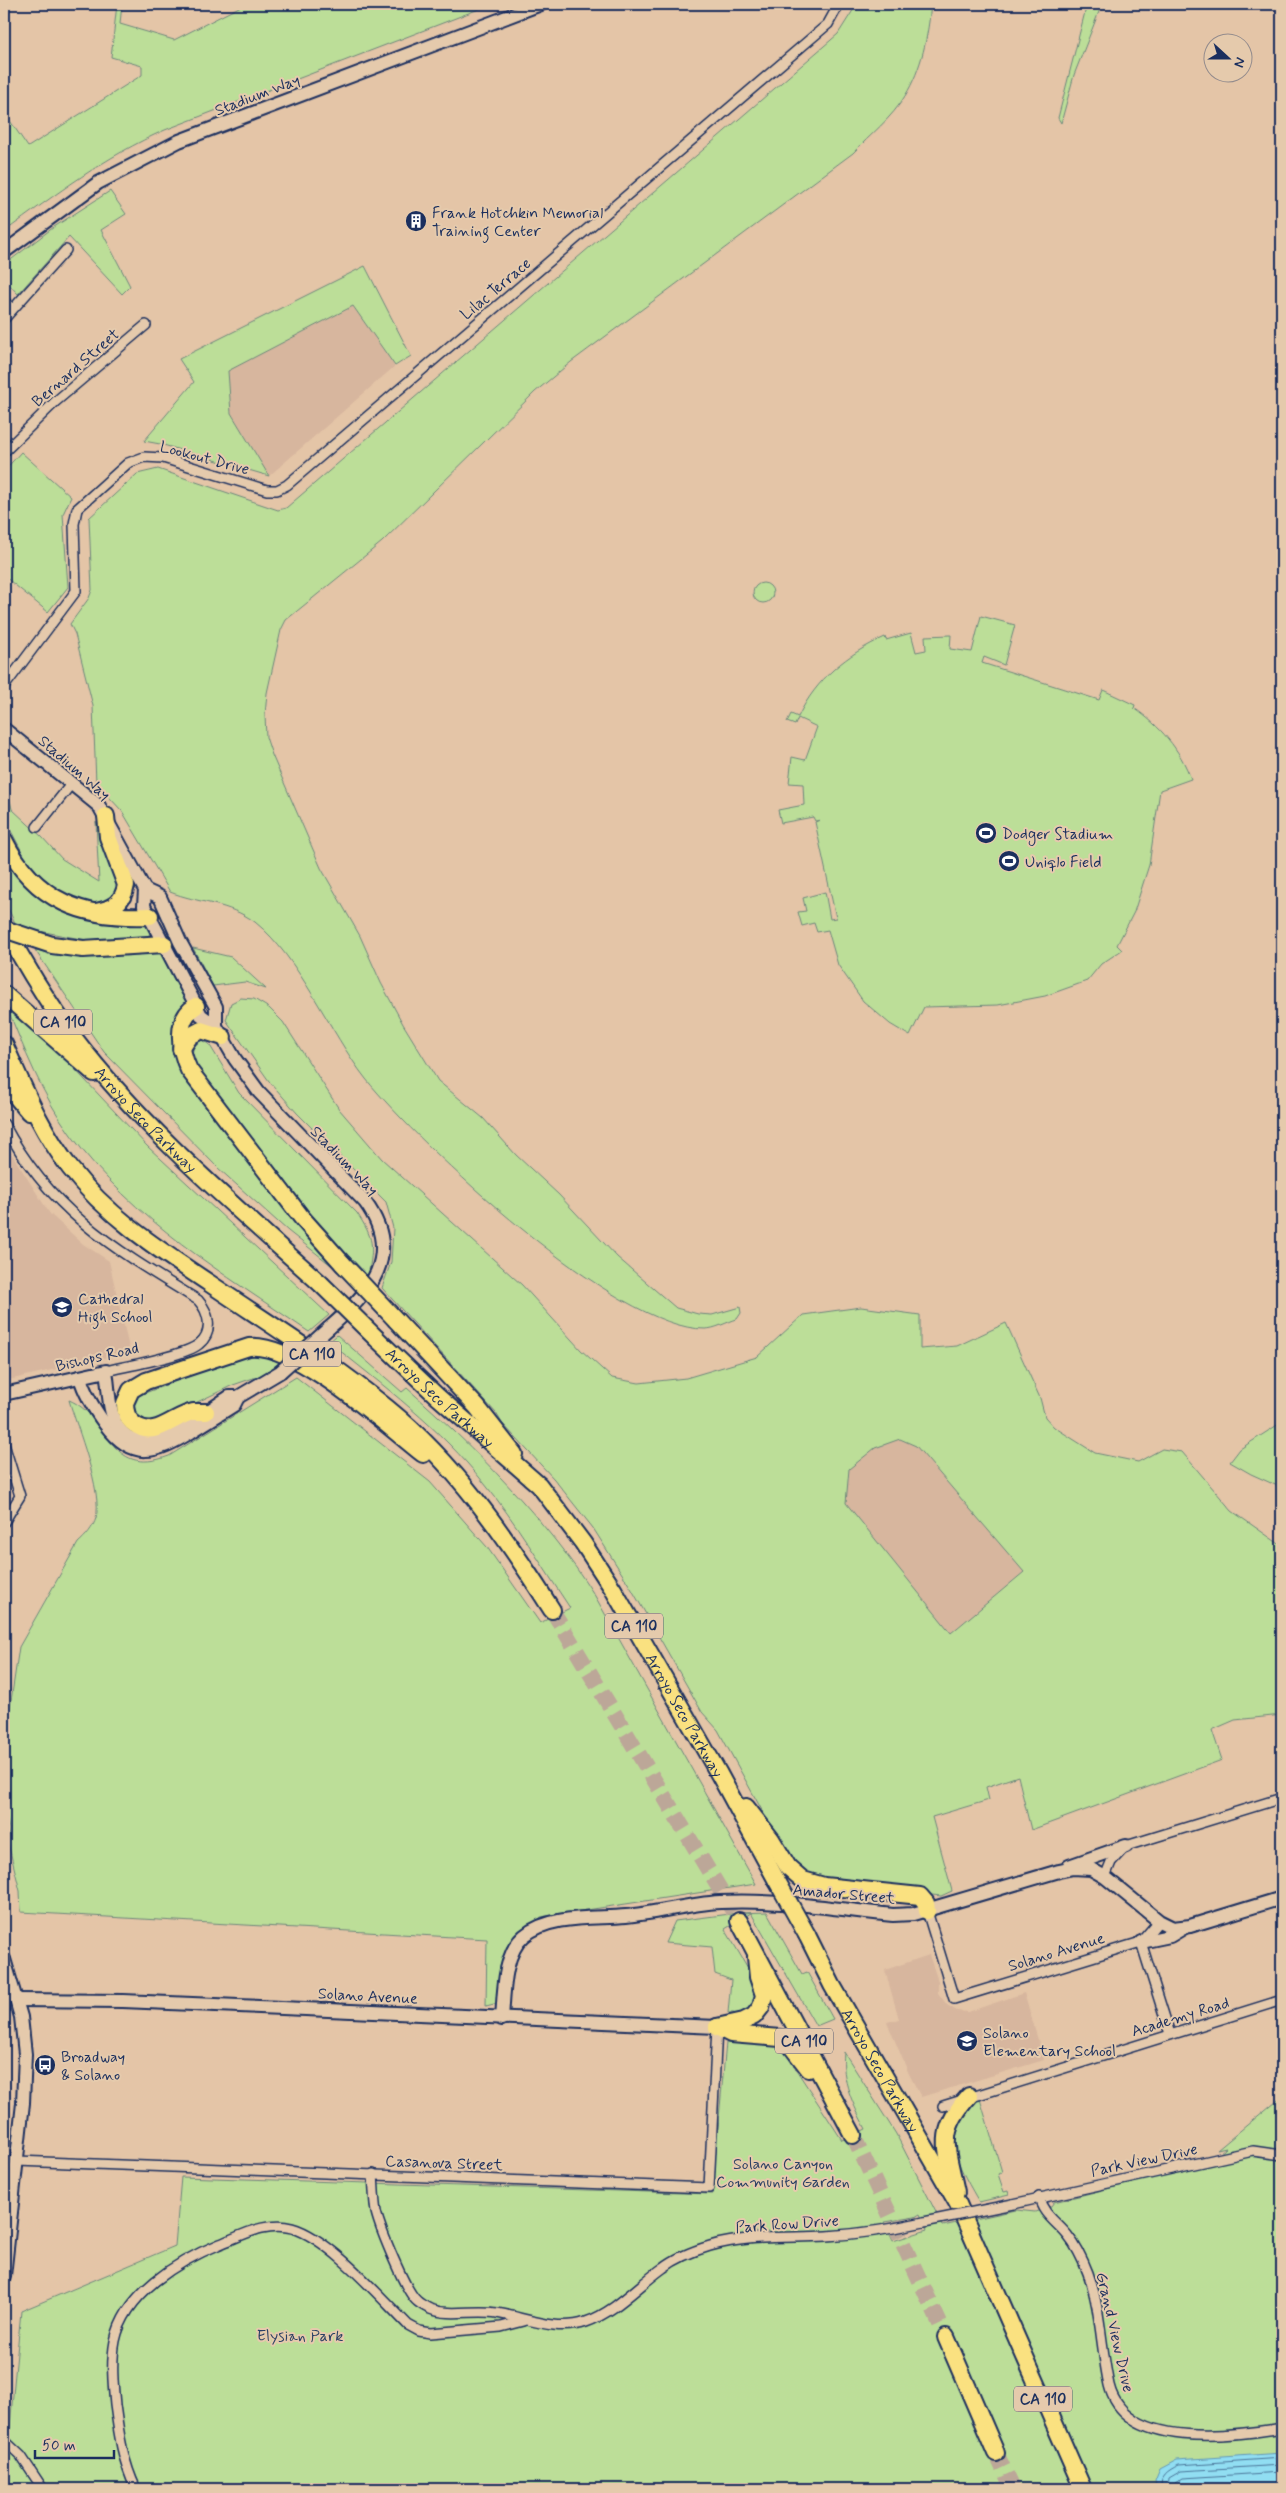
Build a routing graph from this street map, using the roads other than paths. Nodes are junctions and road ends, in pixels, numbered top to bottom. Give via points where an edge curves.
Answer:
1 (541, 4) edge
2 (839, 4) edge
3 (66, 250) dead end
4 (4, 252) edge
5 (4, 300) edge
6 (12, 310) junction
7 (4, 319) edge
8 (146, 325) dead end
9 (4, 452) edge
10 (277, 490) joint
11 (4, 688) edge
12 (4, 729) edge
13 (72, 783) junction
14 (106, 816) junction
15 (37, 827) dead end
16 (4, 840) edge
17 (145, 890) junction
18 (91, 913) junction
19 (150, 916) junction
20 (4, 928) edge
21 (164, 944) junction
22 (4, 994) edge
23 (196, 1006) junction
24 (219, 1031) junction
25 (4, 1044) edge
26 (181, 1049) junction
27 (4, 1074) edge
28 (134, 1109) junction
29 (4, 1124) edge
30 (43, 1129) junction
31 (106, 1371) junction
32 (80, 1377) junction
33 (4, 1394) edge
34 (238, 1397) junction
35 (206, 1412) junction
36 (4, 1444) edge
37 (538, 1485) junction
38 (466, 1487) junction
39 (4, 1522) edge
40 (552, 1610) tunnel mouth
41 (719, 1774) junction
42 (1282, 1798) edge
43 (1126, 1846) junction
44 (1059, 1871) junction
45 (1105, 1877) junction
46 (1282, 1898) edge
47 (927, 1910) junction
48 (739, 1921) tunnel mouth
49 (1159, 1921) junction
50 (1180, 1927) junction
51 (1141, 1942) junction
52 (755, 1948) junction
53 (4, 1959) edge
54 (17, 2000) junction
55 (1282, 2000) edge
56 (502, 2019) junction
57 (717, 2027) junction
58 (1170, 2034) junction
59 (826, 2083) junction
60 (970, 2096) junction
61 (943, 2106) dead end
62 (853, 2135) tunnel mouth
63 (1282, 2155) edge
64 (17, 2161) junction
65 (373, 2174) junction
66 (1039, 2197) junction
67 (958, 2204) junction
68 (1013, 2204) joint
69 (4, 2276) edge
70 (524, 2320) junction
71 (946, 2338) tunnel mouth
72 (1282, 2428) edge
73 (4, 2440) edge
74 (996, 2453) tunnel mouth
75 (44, 2489) edge
76 (136, 2489) edge
77 (1083, 2489) edge

1 - 4 street, Stadium Way via 179,141 98,184
2 - 10 street, Lilac Terrace via 828,24 287,485
3 - 6 street
5 - 6 street
6 - 7 street
8 - 9 street, Bernard Street via 55,402
10 - 11 street, Lookout Drive via 267,490 163,458 144,457 128,463 78,509 74,524 76,591
12 - 13 street, Stadium Way
13 - 14 street, Stadium Way
13 - 15 street
14 - 17 street, Stadium Way
14 - 18 highway via 108,837 126,885 115,906
16 - 18 highway via 28,877 49,895
17 - 19 street, Stadium Way via 144,906
17 - 24 street, Stadium Way via 160,897 180,942 216,1007
18 - 19 highway
19 - 21 street, Stadium Way
20 - 21 highway, bridge via 52,945 83,949
20 - 28 highway, Arroyo Seco Parkway / CA 110 via 74,1038
21 - 23 street, Stadium Way
22 - 28 highway
23 - 24 street, Stadium Way
23 - 26 highway via 183,1025
24 - 26 highway via 201,1030 190,1036
24 - 34 street, Stadium Way, bridge via 259,1092 365,1202 379,1225 381,1258 372,1284 357,1303 280,1372
25 - 30 highway, CA 110
26 - 37 highway, bridge via 189,1070 302,1218 477,1407
27 - 30 highway via 10,1088
28 - 37 highway, Arroyo Seco Parkway / CA 110, bridge via 188,1164 321,1284 438,1397
29 - 31 street, Bishops Road via 32,1170 73,1215 111,1245 203,1305 208,1316 208,1328 197,1346
30 - 38 highway, CA 110 via 92,1194 129,1228 348,1378 426,1444
31 - 32 street, Bishops Road
31 - 35 street, Stadium Way via 114,1418 120,1429 135,1439 143,1442 160,1439
32 - 33 street, Bishops Road
32 - 34 street, Stadium Way via 86,1396 112,1434 123,1444 144,1451 173,1443 234,1405
34 - 35 street, Stadium Way via 229,1397
35 - 38 highway via 192,1412 158,1428 147,1429 129,1420 125,1403 131,1390 146,1381 249,1347 276,1350 303,1364 346,1394
36 - 39 street via 20,1496
37 - 41 highway, Arroyo Seco Parkway / CA 110 via 613,1589
38 - 40 highway, CA 110 via 511,1545
41 - 47 highway via 771,1839 794,1874 803,1880 824,1886 920,1896
41 - 67 highway, Arroyo Seco Parkway / CA 110, bridge via 832,1985
42 - 43 street
43 - 44 street
43 - 45 street via 1111,1862
44 - 45 street, Amador Street via 1083,1868
44 - 47 street, Amador Street
45 - 49 street, Amador Street
46 - 50 street
47 - 51 street, Solano Avenue via 954,1999
47 - 56 street, Amador Street via 893,1915 726,1902 539,1926 522,1938 512,1955 506,1976
48 - 52 highway, CA 110
49 - 50 street, Amador Street
49 - 51 street
50 - 51 street via 1170,1936
51 - 58 street
52 - 57 highway via 758,1978 764,1995 761,2007 744,2021
52 - 59 highway, CA 110
53 - 54 street
54 - 56 street, Solano Avenue
54 - 64 street via 23,2035 25,2084
55 - 58 street, Academy Road
56 - 57 street, Solano Avenue
57 - 59 highway via 731,2034 780,2038 789,2043 805,2065
57 - 65 street, Casanova Street via 709,2188
58 - 60 street, Academy Road
59 - 62 highway, CA 110
60 - 61 street, Academy Road
60 - 67 highway via 956,2111 947,2132 946,2144
63 - 66 street, Park View Drive via 1252,2151
64 - 65 street, Casanova Street
64 - 69 street
65 - 70 street, Park Row Drive via 376,2213 400,2273 416,2301 429,2309 446,2313 496,2313
66 - 68 street, Park View Drive
66 - 72 street, Grand View Drive via 1042,2209 1080,2253 1096,2305 1110,2387 1115,2400 1136,2421 1162,2432 1239,2435
67 - 77 highway, Arroyo Seco Parkway / CA 110
68 - 70 street, Park Row Drive, bridge via 884,2230 737,2240 686,2254 604,2314 585,2323 566,2326
70 - 76 street via 501,2327 431,2333 419,2331 408,2326 329,2249 294,2228 270,2226 213,2247 178,2266 132,2303 115,2341 112,2368 118,2427 124,2462
71 - 74 highway
73 - 75 street via 21,2456

